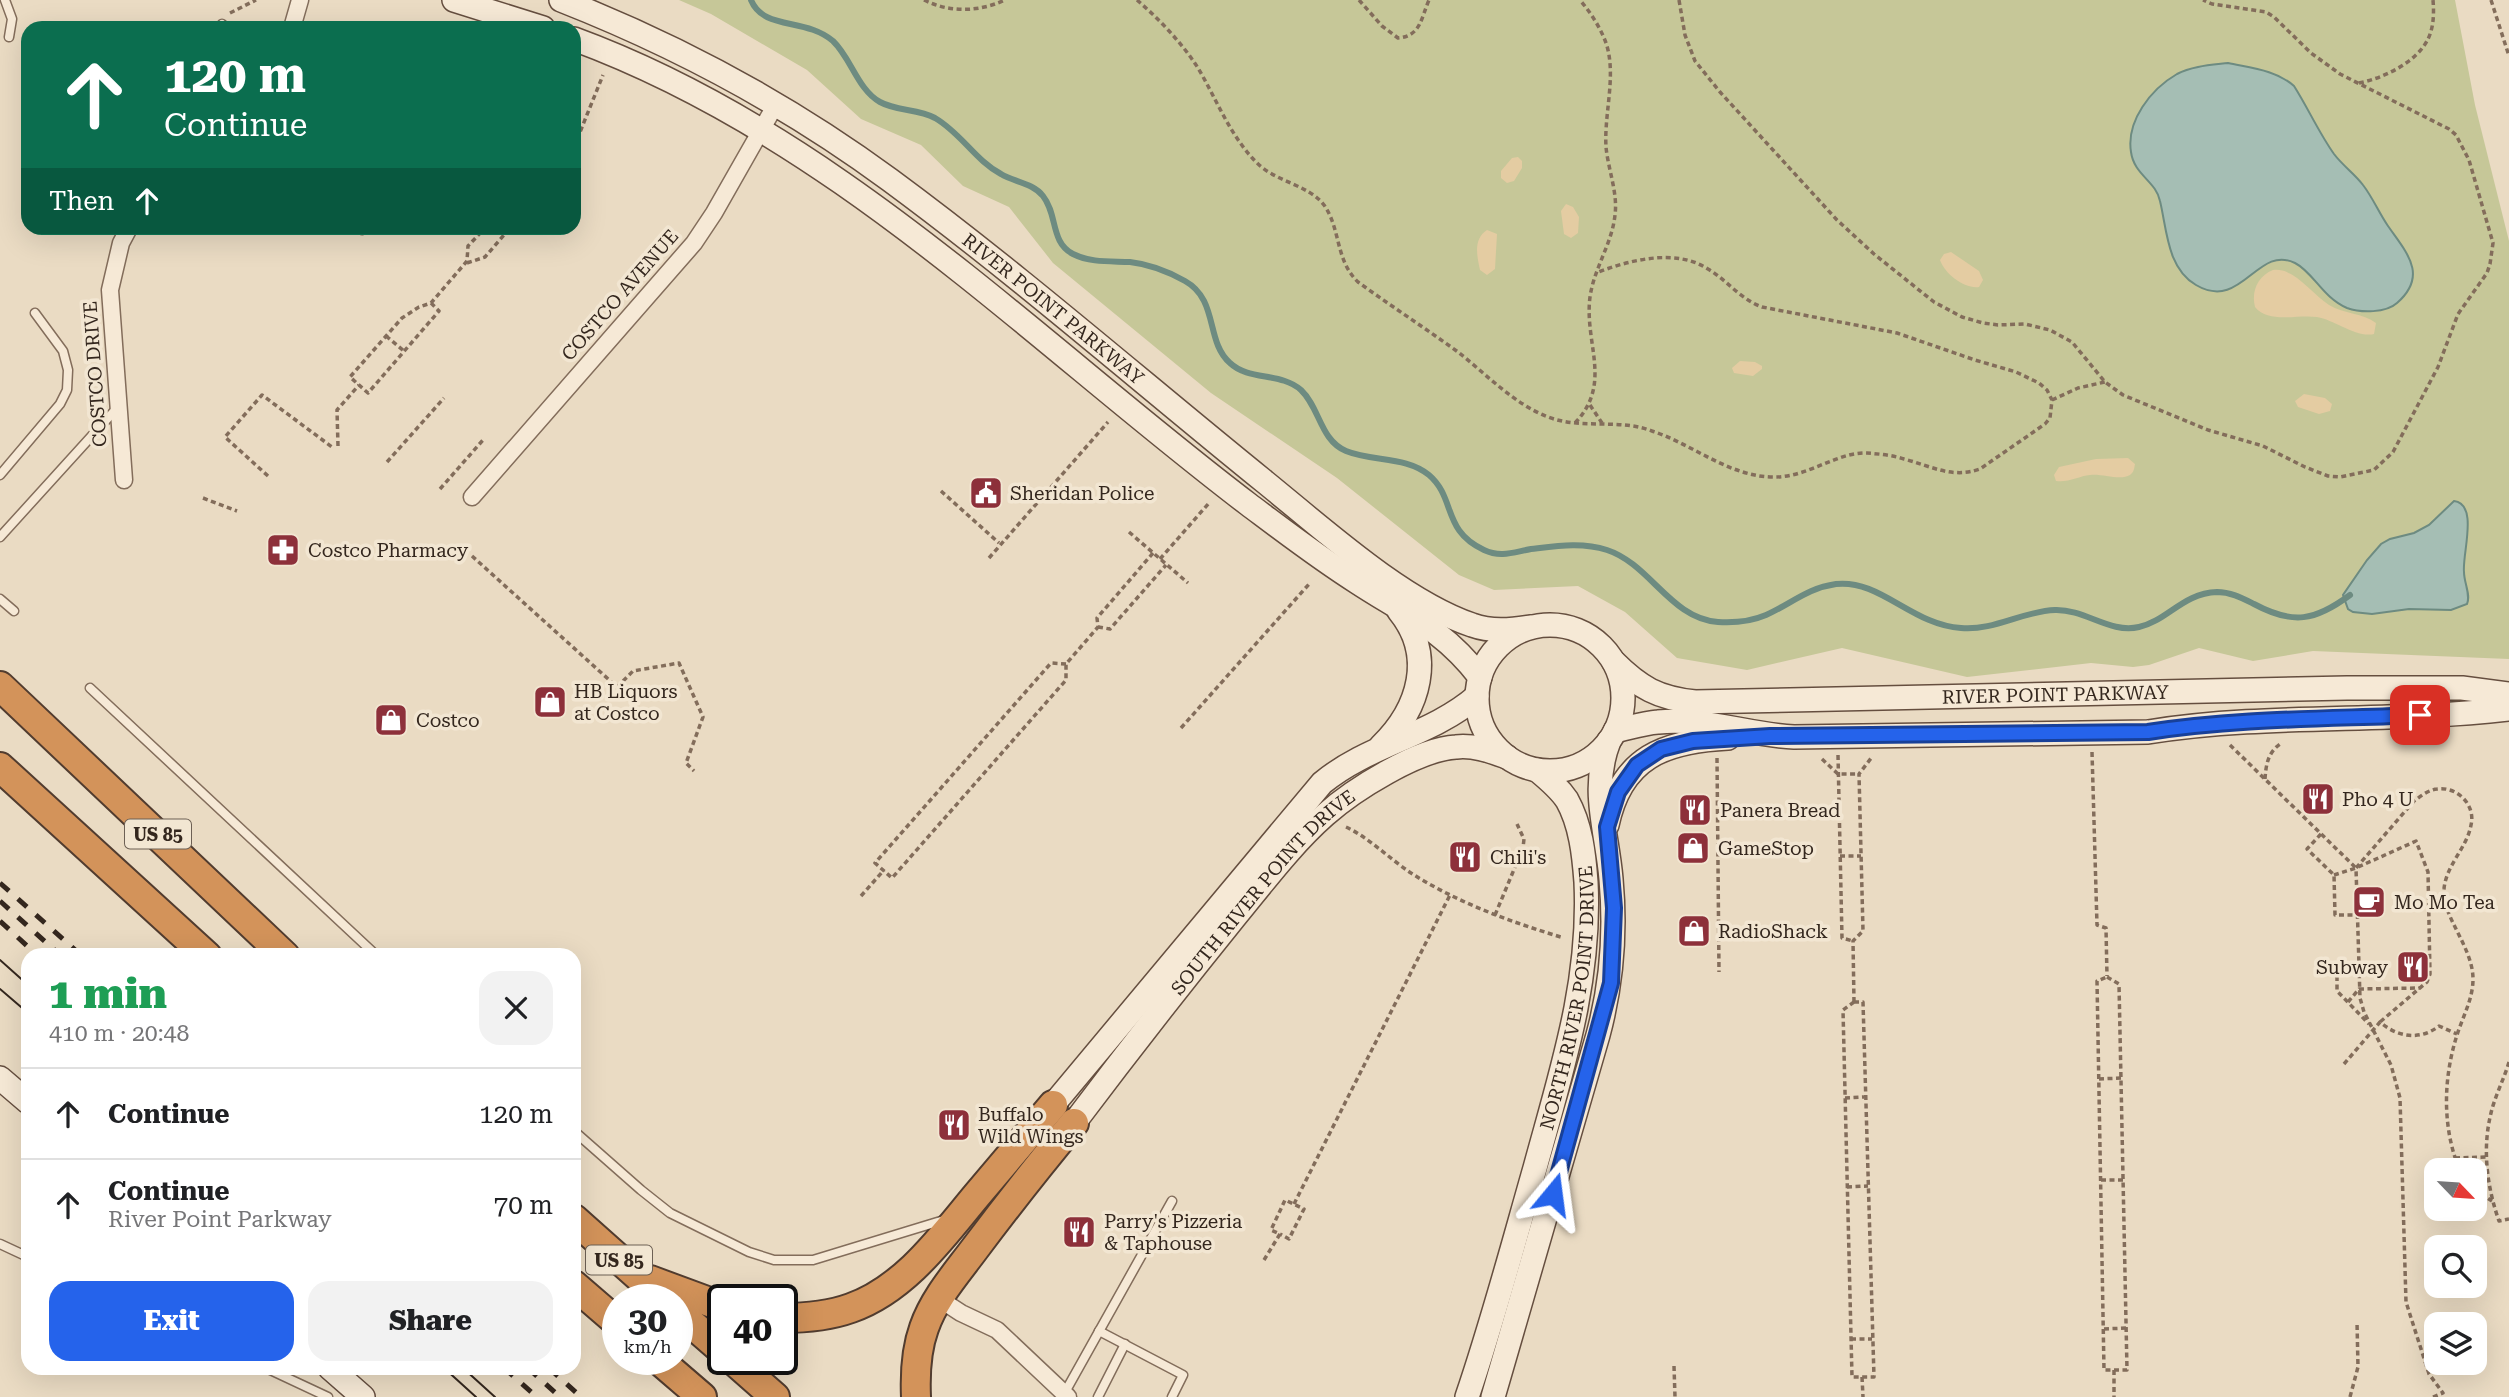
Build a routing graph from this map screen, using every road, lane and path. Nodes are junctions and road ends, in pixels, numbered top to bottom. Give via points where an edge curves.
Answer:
1 (5, 0) edge
2 (256, 0) edge
3 (300, 0) edge
4 (454, 0) edge
5 (561, 0) edge
6 (924, 0) edge
7 (1006, 0) edge
8 (1137, 0) edge
9 (1359, 0) edge
10 (1429, 0) edge
11 (1580, 0) edge
12 (1679, 0) edge
13 (2203, 0) edge
14 (2433, 0) edge
15 (2491, 0) edge
16 (227, 21) edge
17 (294, 21) edge
18 (521, 21) edge
19 (9, 37) dead end
20 (581, 42) edge
21 (2509, 56) edge
22 (603, 75) dead end
23 (2357, 84) junction
24 (776, 104) junction
25 (581, 127) edge
26 (762, 130) junction
27 (125, 235) edge
28 (478, 235) edge
29 (504, 235) edge
30 (465, 264) junction
31 (1596, 273) junction
32 (431, 303) junction
33 (35, 313) dead end
34 (386, 336) junction
35 (404, 351) junction
36 (2105, 382) junction
37 (359, 385) junction
38 (444, 398) dead end
39 (2052, 400) junction
40 (1590, 405) junction
41 (119, 406) junction
42 (1108, 422) dead end
43 (1574, 423) junction
44 (1603, 424) junction
45 (483, 440) dead end
46 (387, 462) dead end
47 (0, 475) edge
48 (268, 476) dead end
49 (124, 480) dead end
50 (440, 489) dead end
51 (941, 491) dead end
52 (472, 497) dead end
53 (203, 498) dead end
54 (1209, 503) dead end
55 (237, 511) dead end
56 (1129, 532) dead end
57 (0, 537) edge
58 (999, 543) junction
59 (1153, 553) junction
60 (472, 556) dead end
61 (989, 558) dead end
62 (1160, 559) junction
63 (1166, 565) junction
64 (1188, 583) dead end
65 (1310, 583) dead end
66 (0, 599) edge
67 (1393, 604) junction
68 (15, 611) dead end
69 (1098, 627) junction
70 (1530, 627) junction
71 (1614, 662) junction
72 (1066, 664) junction
73 (0, 686) edge
74 (1478, 687) junction
75 (90, 688) dead end
76 (2509, 694) edge
77 (2509, 709) edge
78 (1181, 727) dead end
79 (1612, 736) junction
80 (1770, 736) junction
81 (2280, 744) dead end
82 (2230, 745) dead end
83 (2092, 747) dead end
84 (1379, 748) junction
85 (1878, 750) dead end
86 (1814, 751) dead end
87 (1838, 751) dead end
88 (1717, 752) dead end
89 (1507, 757) junction
90 (0, 768) edge
91 (1537, 770) junction
92 (694, 771) dead end
93 (1839, 774) junction
94 (1859, 774) junction
95 (2265, 779) junction
96 (1517, 824) dead end
97 (1347, 826) dead end
98 (2322, 834) junction
99 (1606, 843) junction
100 (1840, 856) junction
101 (1861, 856) junction
102 (2356, 868) junction
103 (884, 870) junction
104 (2334, 875) junction
105 (1450, 895) junction
106 (861, 896) dead end
107 (1495, 915) junction
108 (2357, 915) junction
109 (1565, 938) dead end
110 (1853, 942) junction
111 (198, 948) edge
112 (277, 948) edge
113 (368, 948) edge
114 (2358, 962) junction
115 (1719, 972) dead end
116 (2107, 976) junction
117 (2421, 988) junction
118 (2359, 989) junction
119 (1854, 1002) junction
120 (2348, 1002) junction
121 (2381, 1022) junction
122 (2373, 1028) junction
123 (2457, 1034) junction
124 (2509, 1062) edge
125 (2344, 1064) dead end
126 (0, 1078) edge
127 (2121, 1078) junction
128 (2099, 1079) junction
129 (21, 1096) edge
130 (1865, 1097) junction
131 (1845, 1098) junction
132 (1053, 1105) joint
133 (1074, 1123) joint
134 (581, 1137) edge
135 (2487, 1157) junction
136 (2455, 1158) joint
137 (2101, 1180) junction
138 (2123, 1180) junction
139 (1868, 1186) junction
140 (1847, 1187) junction
141 (2487, 1198) edge
142 (1172, 1200) dead end
143 (2492, 1201) junction
144 (1294, 1204) junction
145 (965, 1209) junction
146 (2509, 1219) edge
147 (581, 1225) edge
148 (1280, 1234) junction
149 (0, 1244) edge
150 (21, 1254) edge
151 (1264, 1259) dead end
152 (635, 1274) junction
153 (647, 1284) edge
154 (581, 1291) edge
155 (938, 1298) junction
156 (707, 1301) edge
157 (602, 1309) edge
158 (798, 1317) edge
159 (2357, 1322) dead end
160 (693, 1325) edge
161 (2126, 1328) junction
162 (2104, 1329) junction
163 (1099, 1331) junction
164 (707, 1337) edge
165 (1851, 1339) junction
166 (1872, 1339) junction
167 (1125, 1344) junction
168 (1674, 1366) dead end
169 (2114, 1370) junction
170 (281, 1375) edge
171 (338, 1375) edge
172 (676, 1375) edge
173 (750, 1375) edge
174 (1863, 1377) junction
175 (1066, 1395) edge
176 (328, 1397) edge
177 (363, 1397) edge
178 (702, 1397) edge
179 (775, 1397) edge
180 (916, 1397) edge
181 (1098, 1397) edge
182 (1172, 1397) edge
183 (1467, 1397) edge
184 (1493, 1397) edge
185 (1675, 1397) edge
186 (1863, 1397) edge
187 (2114, 1397) edge
188 (2350, 1397) edge
189 (2433, 1397) edge

1 - 19 lane via 12,19
2 - 16 path via 233,10
3 - 17 street
4 - 18 street
5 - 24 street, RIVER POINT PARKWAY via 650,37
6 - 7 path via 960,9 989,7
8 - 43 path via 1180,43 1255,162 1278,179 1312,194 1326,208 1349,274 1520,402 1548,417
9 - 10 path via 1398,38 1419,27
11 - 31 path via 1607,46 1609,71 1605,130 1615,215
12 - 36 path via 1695,61 1791,172 1874,254 1956,314 1998,325 2040,326 2061,335
13 - 23 path via 2266,12 2311,53
14 - 23 path via 2432,29 2416,55 2383,76
15 - 21 path
20 - 26 street, RIVER POINT PARKWAY via 650,71
22 - 25 path
23 - 36 path via 2456,135 2469,160 2493,243 2487,273 2458,314 2438,367 2393,452 2374,470 2328,476 2263,446 2207,430 2123,395
24 - 26 street, COSTCO AVENUE
24 - 70 street, RIVER POINT PARKWAY via 953,228 1395,583 1474,626
26 - 52 street, COSTCO AVENUE via 694,243
26 - 67 street, RIVER POINT PARKWAY via 927,246 1246,503
27 - 41 street, COSTCO DRIVE via 110,290
28 - 30 path via 468,246
29 - 30 path via 485,257
30 - 32 path
31 - 39 path via 1654,258 1698,263 1750,303 1914,338 2028,376 2047,390
31 - 40 path via 1589,311 1596,378
32 - 34 path via 410,312
32 - 35 path via 439,311
33 - 47 lane via 62,351 68,370 66,390 60,404
34 - 35 path
34 - 37 path via 350,377
35 - 37 path via 368,393
36 - 39 path
37 - 48 path via 337,410 335,447 262,395 225,437
38 - 46 path
39 - 44 path via 2045,424 1968,474 1862,453 1807,473 1768,477 1727,466 1653,431
40 - 43 path
40 - 44 path
41 - 49 street, COSTCO DRIVE
41 - 57 lane
42 - 58 path
43 - 44 path
45 - 50 path
51 - 58 path
53 - 55 path
54 - 62 path
56 - 59 path
58 - 61 path
59 - 62 path
59 - 69 path via 1097,618
60 - 92 path via 617,687 633,671 679,663 703,718 686,763
62 - 63 path
63 - 64 path
63 - 69 path via 1110,629
65 - 78 path
66 - 68 lane
67 - 74 street, RIVER POINT PARKWAY via 1456,648
67 - 84 street via 1416,635 1418,676 1401,724
69 - 72 path
70 - 71 street via 1574,628 1594,639
70 - 74 street via 1497,646
71 - 76 street, RIVER POINT PARKWAY via 1651,692 1695,702 2353,688 2462,688
71 - 79 street via 1623,695 1620,720
72 - 103 path via 1066,680 892,878
72 - 103 path via 1051,663 876,863
73 - 112 highway, US 85
74 - 84 street, SOUTH RIVER POINT DRIVE via 1462,709
74 - 89 street via 1477,709 1484,730
75 - 113 lane
77 - 80 street, RIVER POINT PARKWAY via 2247,722 2148,732
79 - 80 street, RIVER POINT PARKWAY via 1676,721
79 - 91 street via 1580,765
79 - 99 street, NORTH RIVER POINT DRIVE via 1602,758 1599,790
80 - 99 street via 1693,741 1648,757 1618,792
81 - 95 path via 2268,758
82 - 95 path
83 - 116 path via 2097,925 2106,928
84 - 132 street, SOUTH RIVER POINT DRIVE via 1337,771 1309,797
85 - 94 path
86 - 93 path
87 - 93 path
88 - 115 path
89 - 91 street
89 - 133 street, SOUTH RIVER POINT DRIVE via 1469,746 1442,750 1397,768 1326,813 1175,991
90 - 111 highway, US 85
91 - 183 street, NORTH RIVER POINT DRIVE via 1566,799 1580,837 1585,861 1586,956 1564,1065
93 - 94 path
93 - 100 path
94 - 101 path
95 - 98 path
96 - 107 path via 1523,848
97 - 105 path
98 - 102 path
98 - 104 path via 2307,849
99 - 184 street, NORTH RIVER POINT DRIVE via 1614,908 1611,983
100 - 101 path
100 - 110 path via 1842,938
101 - 110 path via 1863,931
102 - 104 path
102 - 108 path
102 - 117 path via 2416,841 2428,872 2430,974
102 - 123 path via 2424,793 2447,789 2467,802 2472,823 2444,889 2473,977 2472,994
103 - 106 path
104 - 108 path via 2335,915
105 - 107 path
105 - 144 path
107 - 109 path
108 - 114 path
110 - 119 path
114 - 118 path
114 - 120 path via 2337,963 2337,991
116 - 127 path via 2119,984
116 - 128 path via 2097,981
117 - 118 path
117 - 121 path
118 - 120 path
118 - 122 path
119 - 130 path via 1863,1002
119 - 131 path via 1843,1010
120 - 122 path
121 - 122 path
121 - 123 path via 2399,1034 2426,1034 2439,1026
122 - 125 path
122 - 189 path via 2400,1098 2406,1302 2429,1374 2443,1393
123 - 136 path via 2446,1086
124 - 135 path via 2488,1125
126 - 129 street
127 - 128 path
127 - 138 path
128 - 137 path
130 - 131 path
130 - 139 path
131 - 140 path
132 - 145 highway
133 - 155 highway
134 - 145 lane via 656,1203 689,1224 774,1260 813,1260 937,1223
135 - 136 path
135 - 143 path
137 - 138 path
137 - 162 path
138 - 161 path
139 - 140 path
139 - 166 path
140 - 165 path
141 - 143 path
142 - 163 lane
143 - 146 path via 2499,1221
144 - 148 path via 1285,1200 1271,1230
144 - 148 path via 1304,1209 1289,1239
145 - 158 highway via 927,1253 874,1297 827,1314
147 - 152 highway, US 85
148 - 151 path
149 - 150 lane
152 - 153 highway, US 85
152 - 156 highway
154 - 157 highway, US 85
155 - 175 street via 997,1330
155 - 180 highway via 918,1350
159 - 188 path via 2358,1367
160 - 164 highway
161 - 162 path
161 - 169 path via 2127,1370
162 - 169 path via 2104,1370
163 - 167 lane
163 - 175 lane
165 - 166 path
165 - 174 path via 1852,1377
166 - 174 path via 1874,1377
167 - 181 lane
167 - 182 lane via 1183,1375
168 - 185 path
169 - 187 path
170 - 176 lane
171 - 177 street
172 - 178 highway
173 - 179 highway
174 - 186 path

